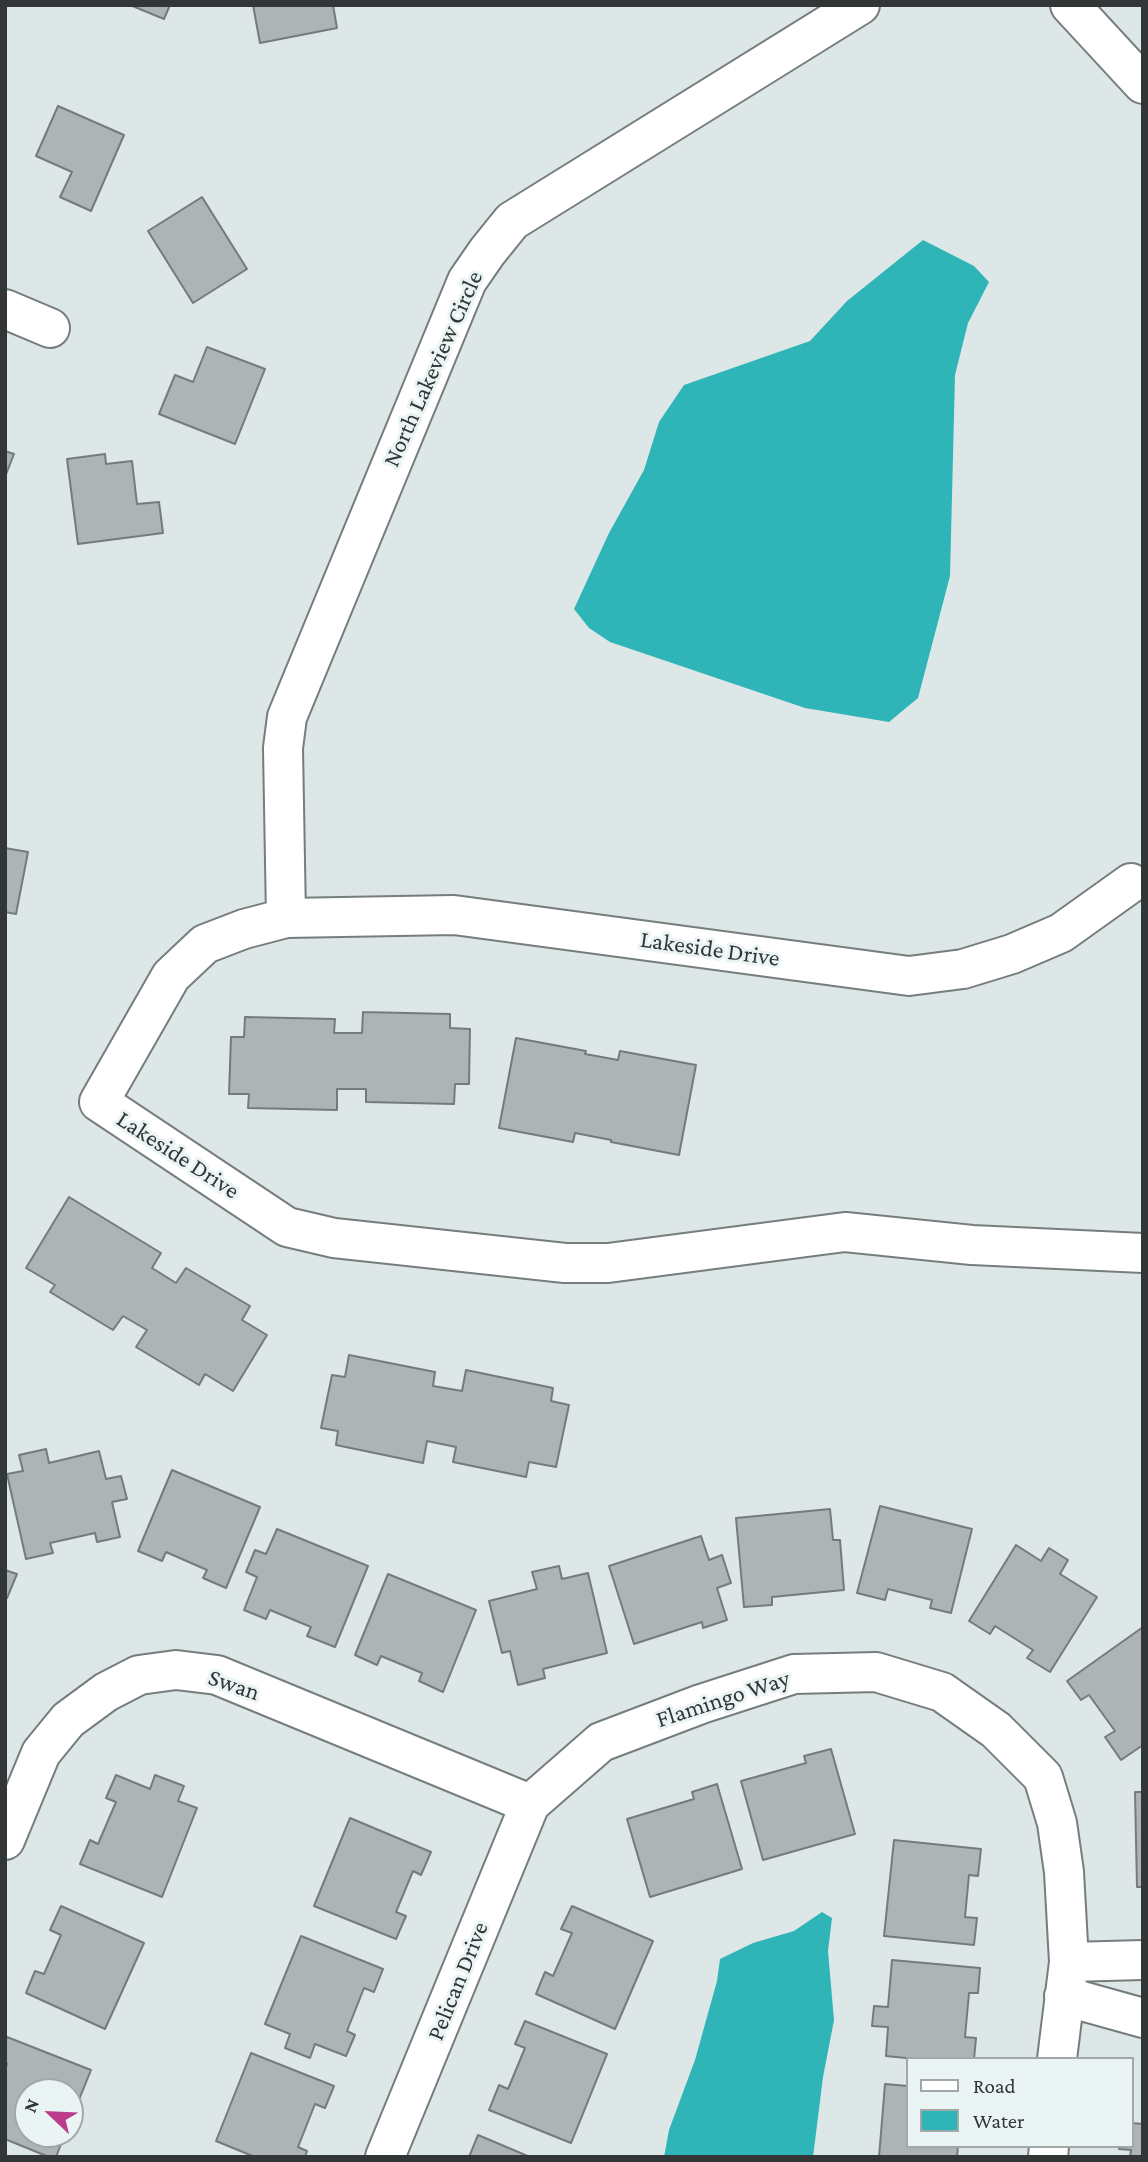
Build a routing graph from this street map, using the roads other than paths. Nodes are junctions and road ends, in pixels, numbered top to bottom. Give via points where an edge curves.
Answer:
1 (860, 5) edge
2 (1070, 5) edge
3 (1143, 83) edge
4 (5, 309) edge
5 (50, 328) dead end
6 (1139, 876) edge
7 (286, 918) junction
8 (1143, 1253) edge
9 (530, 1804) junction
10 (5, 1840) edge
11 (1143, 1960) edge
12 (1067, 1979) junction
13 (1143, 2018) edge
14 (1057, 2057) edge
15 (386, 2157) edge

1 - 7 street, North Lakeview Circle via 512,221 467,281 287,717 283,748
2 - 3 street
4 - 5 street
6 - 7 street, Lakeside Drive via 1060,933 1012,954 963,969 909,976 454,915
7 - 8 street, Lakeside Drive via 205,944 171,976 99,1102 287,1227 334,1238 565,1264 608,1263 845,1232 972,1245
9 - 10 street, Swan via 217,1675 176,1670 139,1675 68,1720 41,1753
9 - 12 street, Flamingo Way via 601,1742 794,1674 876,1672 942,1692 996,1730 1043,1777 1057,1823 1064,1872
9 - 15 street, Pelican Drive
11 - 12 street
12 - 13 street
12 - 14 street, Flamingo Way

